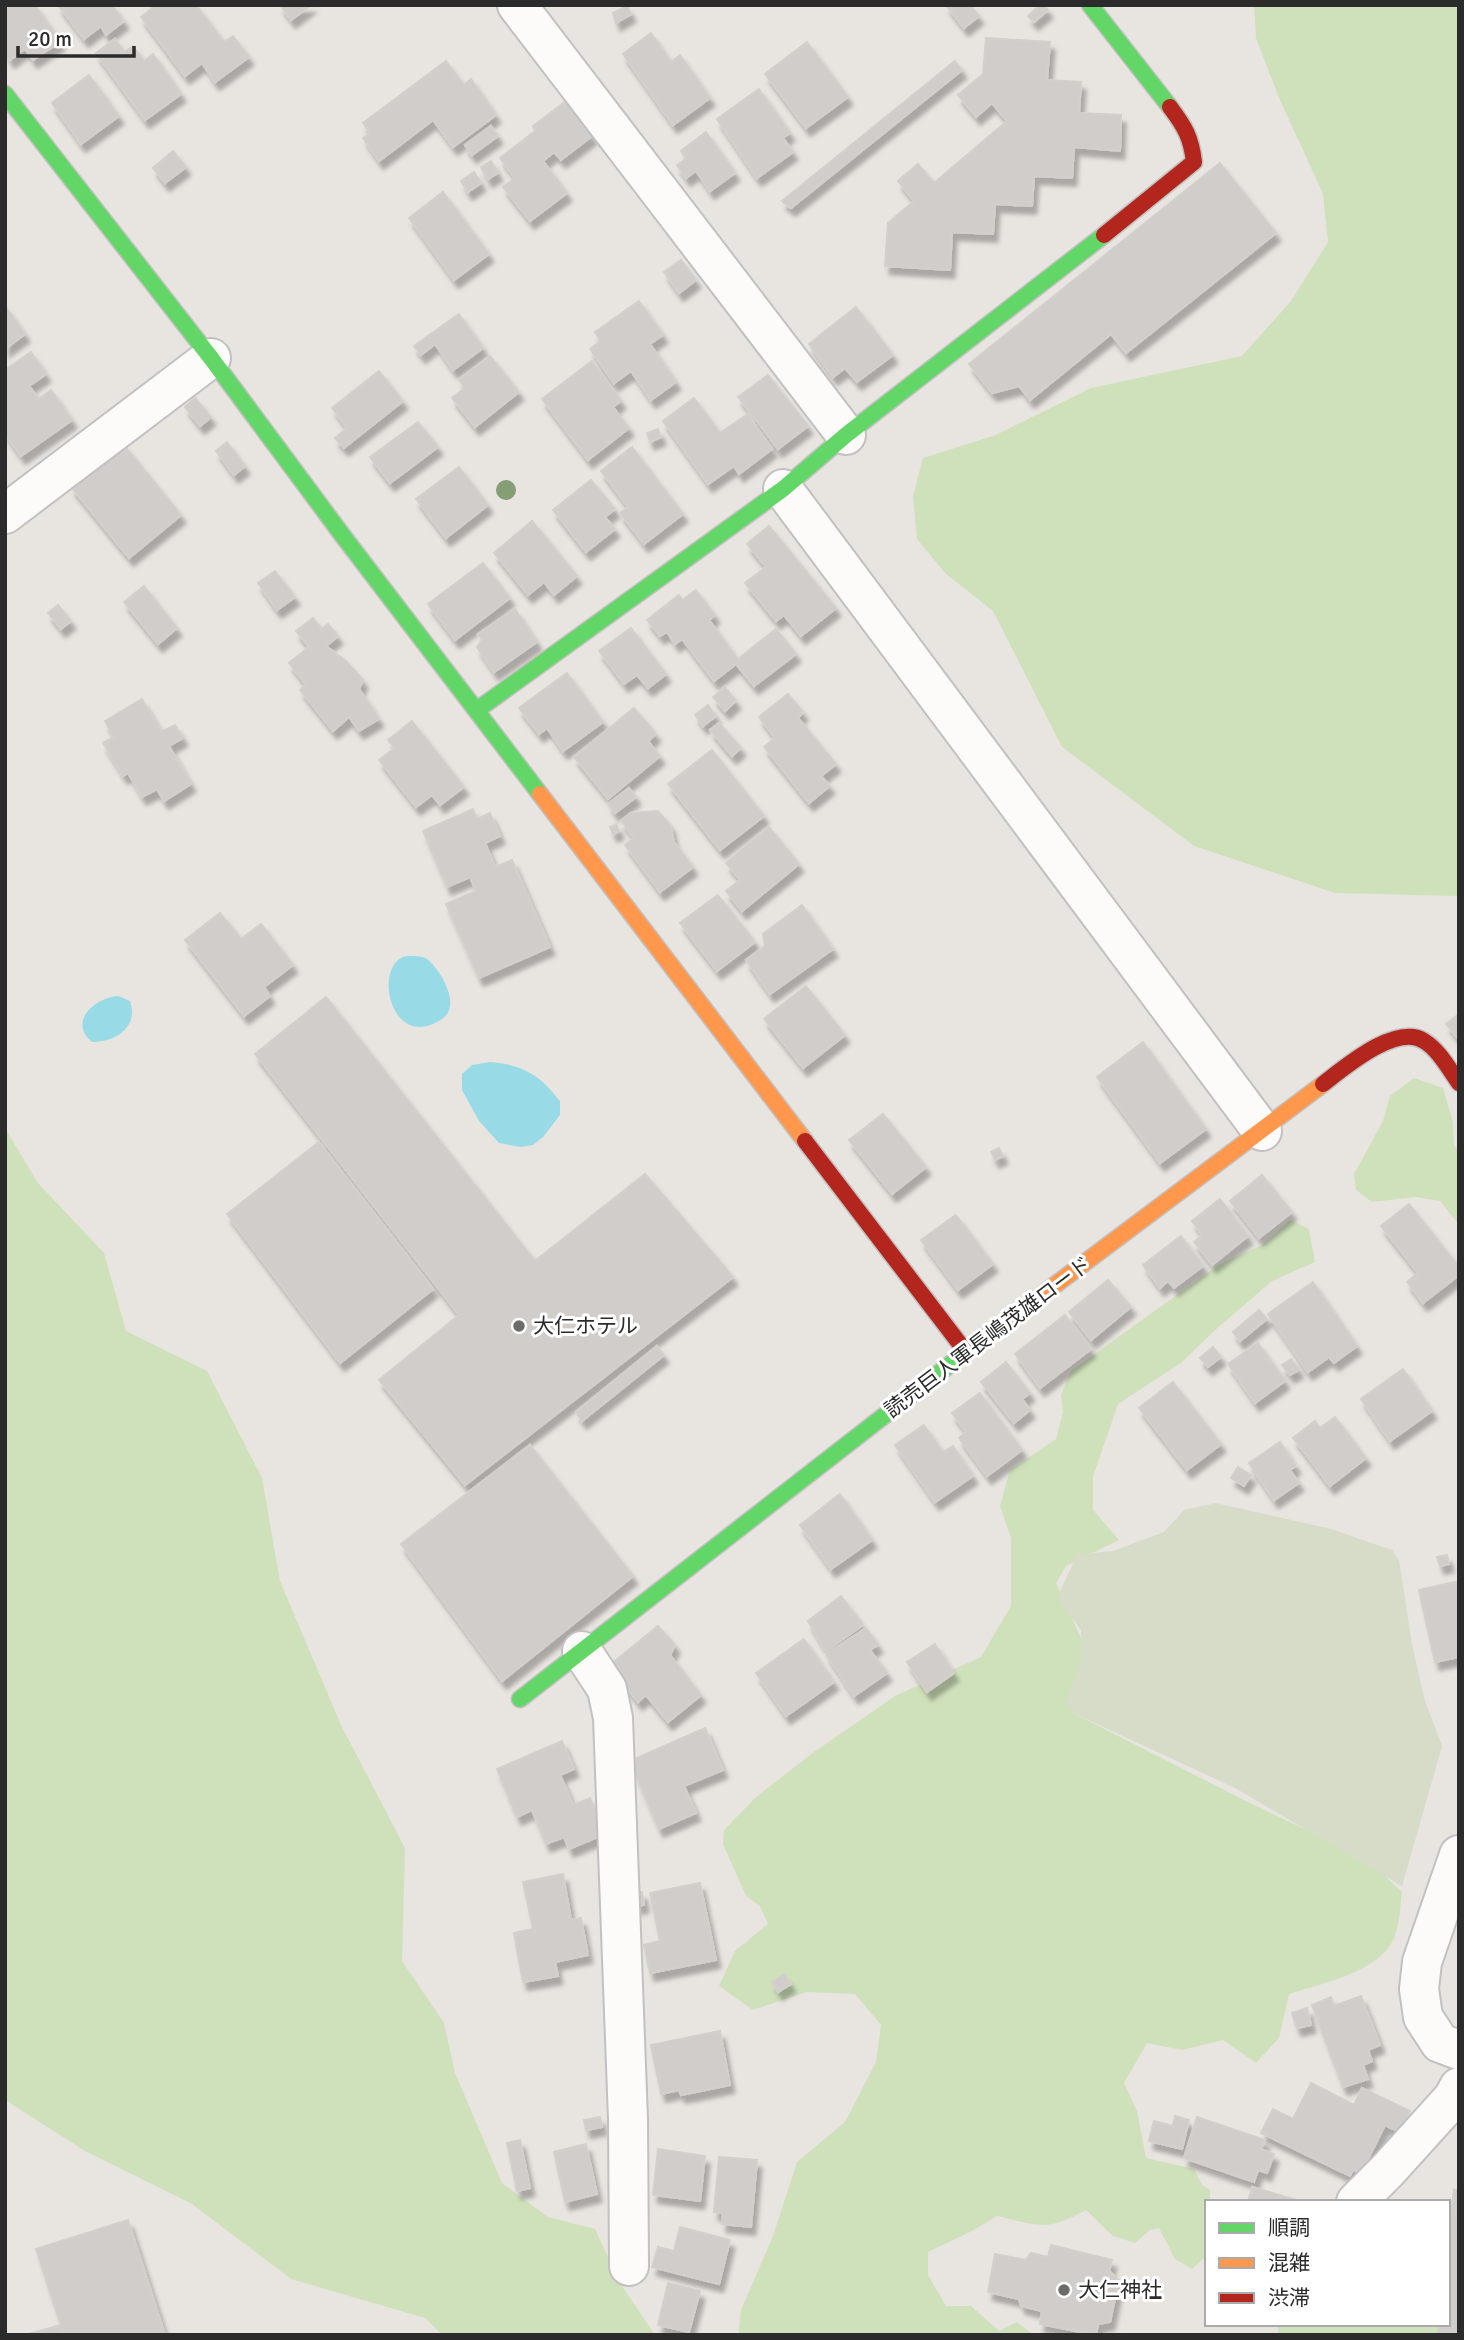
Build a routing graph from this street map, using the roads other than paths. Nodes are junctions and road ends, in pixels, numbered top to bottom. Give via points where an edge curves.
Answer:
1 (517, 5) edge
2 (1090, 5) edge
3 (5, 94) edge
4 (211, 358) junction
5 (846, 435) junction
6 (783, 489) junction
7 (5, 514) edge
8 (477, 710) junction
9 (1459, 1083) edge
10 (1262, 1131) junction
11 (966, 1352) junction
12 (582, 1651) junction
13 (520, 1699) dead end
14 (1459, 1855) edge
15 (1459, 2050) edge
16 (1459, 2087) edge
17 (1358, 2200) edge
18 (629, 2266) dead end

1 - 5 street
2 - 5 street via 1186,128 1194,162
3 - 4 street
4 - 7 street
4 - 8 street
5 - 6 street
6 - 8 street
6 - 10 street
8 - 11 street
9 - 10 street, 読売巨人軍長嶋茂雄ロード via 1427,1041 1411,1034 1365,1052
10 - 11 street, 読売巨人軍長嶋茂雄ロード
11 - 12 street, 読売巨人軍長嶋茂雄ロード
12 - 13 street, 読売巨人軍長嶋茂雄ロード
12 - 18 street via 607,1689 613,1718
14 - 15 street via 1422,1962 1419,1989 1423,2017 1440,2043
16 - 17 street

